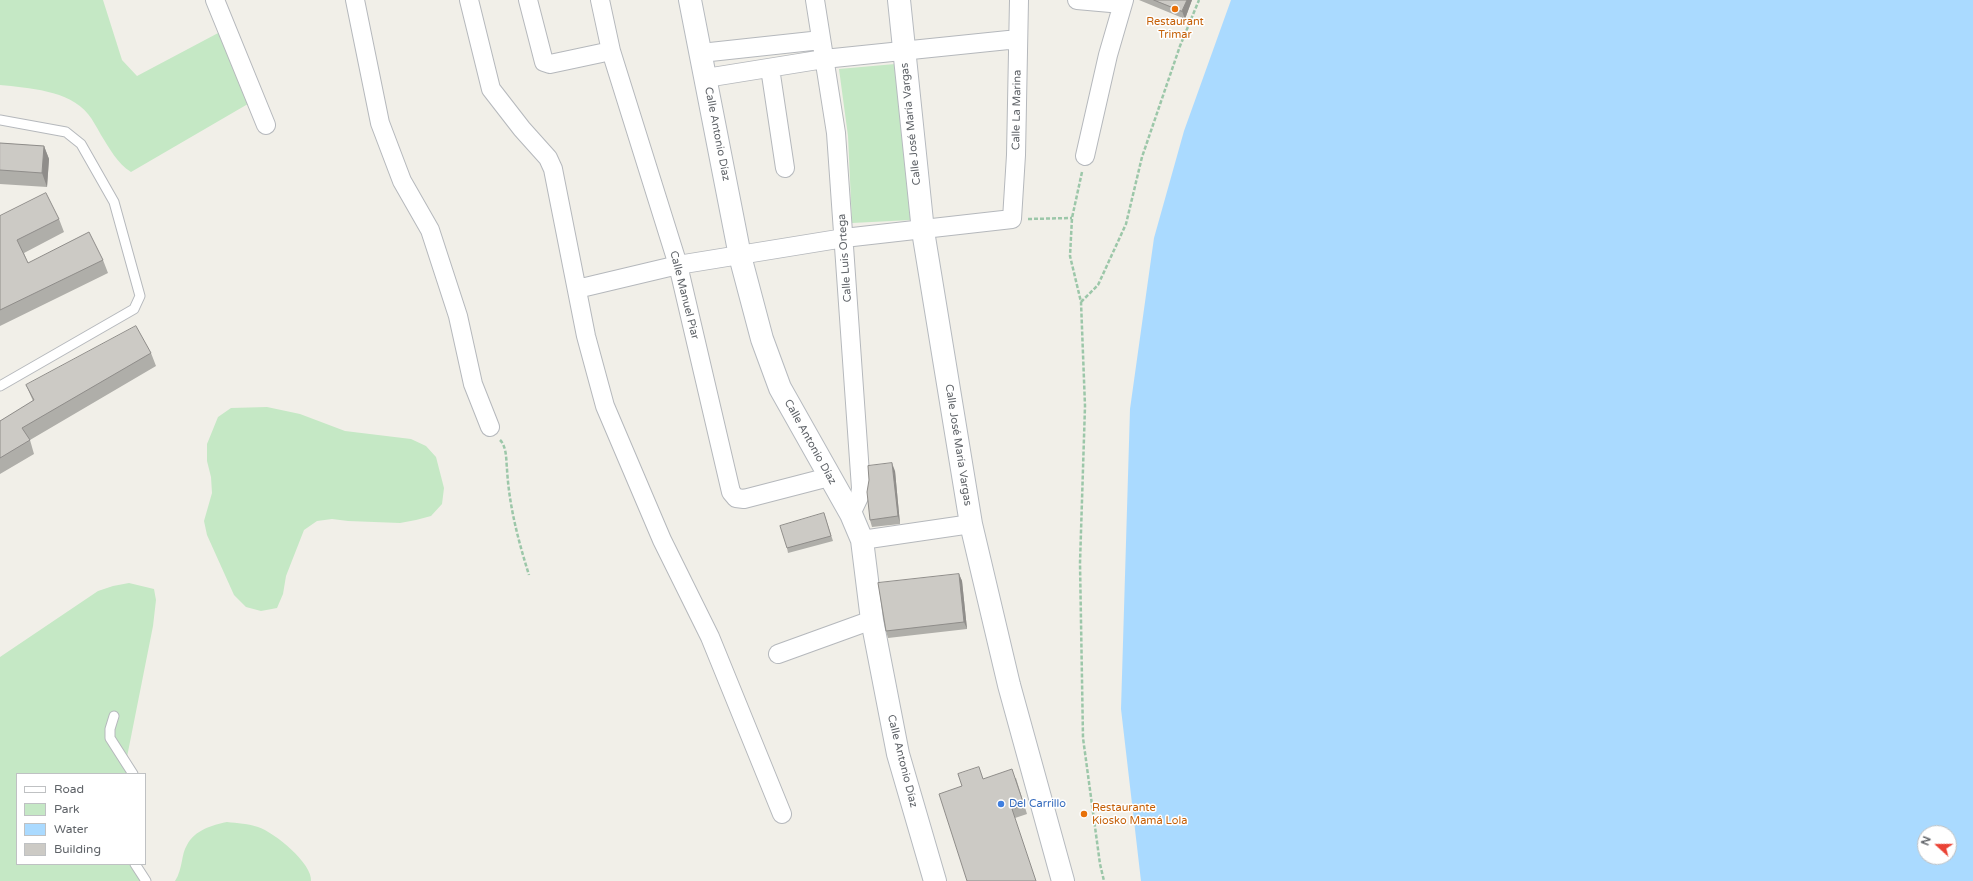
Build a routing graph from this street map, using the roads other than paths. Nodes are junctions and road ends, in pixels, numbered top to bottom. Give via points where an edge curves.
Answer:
1 (215, 0) edge
2 (355, 0) edge
3 (469, 0) edge
4 (528, 0) edge
5 (600, 0) edge
6 (690, 0) edge
7 (815, 0) edge
8 (899, 0) edge
9 (1019, 0) edge
10 (1077, 0) edge
11 (1123, 2) edge
12 (1018, 39) junction
13 (821, 40) junction
14 (612, 51) junction
15 (903, 52) junction
16 (701, 53) junction
17 (824, 59) junction
18 (770, 68) junction
19 (706, 78) junction
20 (0, 120) edge
21 (266, 125) dead end
22 (1085, 156) road end
23 (785, 168) dead end
24 (923, 231) junction
25 (844, 238) junction
26 (740, 256) junction
27 (678, 265) junction
28 (577, 289) junction
29 (0, 386) edge
30 (490, 427) road end
31 (829, 477) junction
32 (851, 514) junction
33 (972, 524) junction
34 (862, 540) junction
35 (872, 620) junction
36 (778, 654) dead end
37 (114, 716) dead end
38 (132, 773) edge
39 (782, 814) dead end
40 (136, 865) edge
41 (146, 881) edge
42 (935, 881) edge
43 (1063, 881) edge

1 - 21 street
2 - 30 street via 380,123 402,181 430,230 458,316 473,384
3 - 28 street via 491,88 548,158 553,169
4 - 14 street via 544,62 550,64
5 - 14 street, Calle Manuel Piar
6 - 16 street, Calle Antonio Díaz
7 - 13 street, Calle Luis Ortega
8 - 15 street, Calle José María Vargas
9 - 12 street, Calle La Marina
10 - 11 street
11 - 22 street
12 - 15 street
12 - 24 street, Calle La Marina via 1012,219
13 - 16 street
13 - 17 street, Calle Luis Ortega
14 - 27 street, Calle Manuel Piar
15 - 17 street
15 - 24 street, Calle José María Vargas
16 - 19 street, Calle Antonio Díaz
17 - 18 street
17 - 25 street, Calle Luis Ortega via 836,133
18 - 19 street
18 - 23 street
19 - 26 street, Calle Antonio Díaz
20 - 29 lane via 66,132 81,144 114,202 140,296 134,309
24 - 25 street
24 - 33 street, Calle José María Vargas
25 - 26 street
25 - 32 street, Calle Luis Ortega via 861,488
26 - 27 street
26 - 31 street, Calle Antonio Díaz via 762,339 780,388
27 - 28 street
27 - 31 street, Calle Manuel Piar via 731,492 736,498 744,499
28 - 39 street via 586,336 605,406 662,540 710,637
31 - 32 street, Calle Antonio Díaz
32 - 34 street, Calle Antonio Díaz
33 - 34 street
33 - 43 street, Calle José María Vargas via 1009,685
34 - 35 street, Calle Antonio Díaz
35 - 36 street
35 - 42 street, Calle Antonio Díaz via 898,754
37 - 38 lane via 110,738
40 - 41 lane

